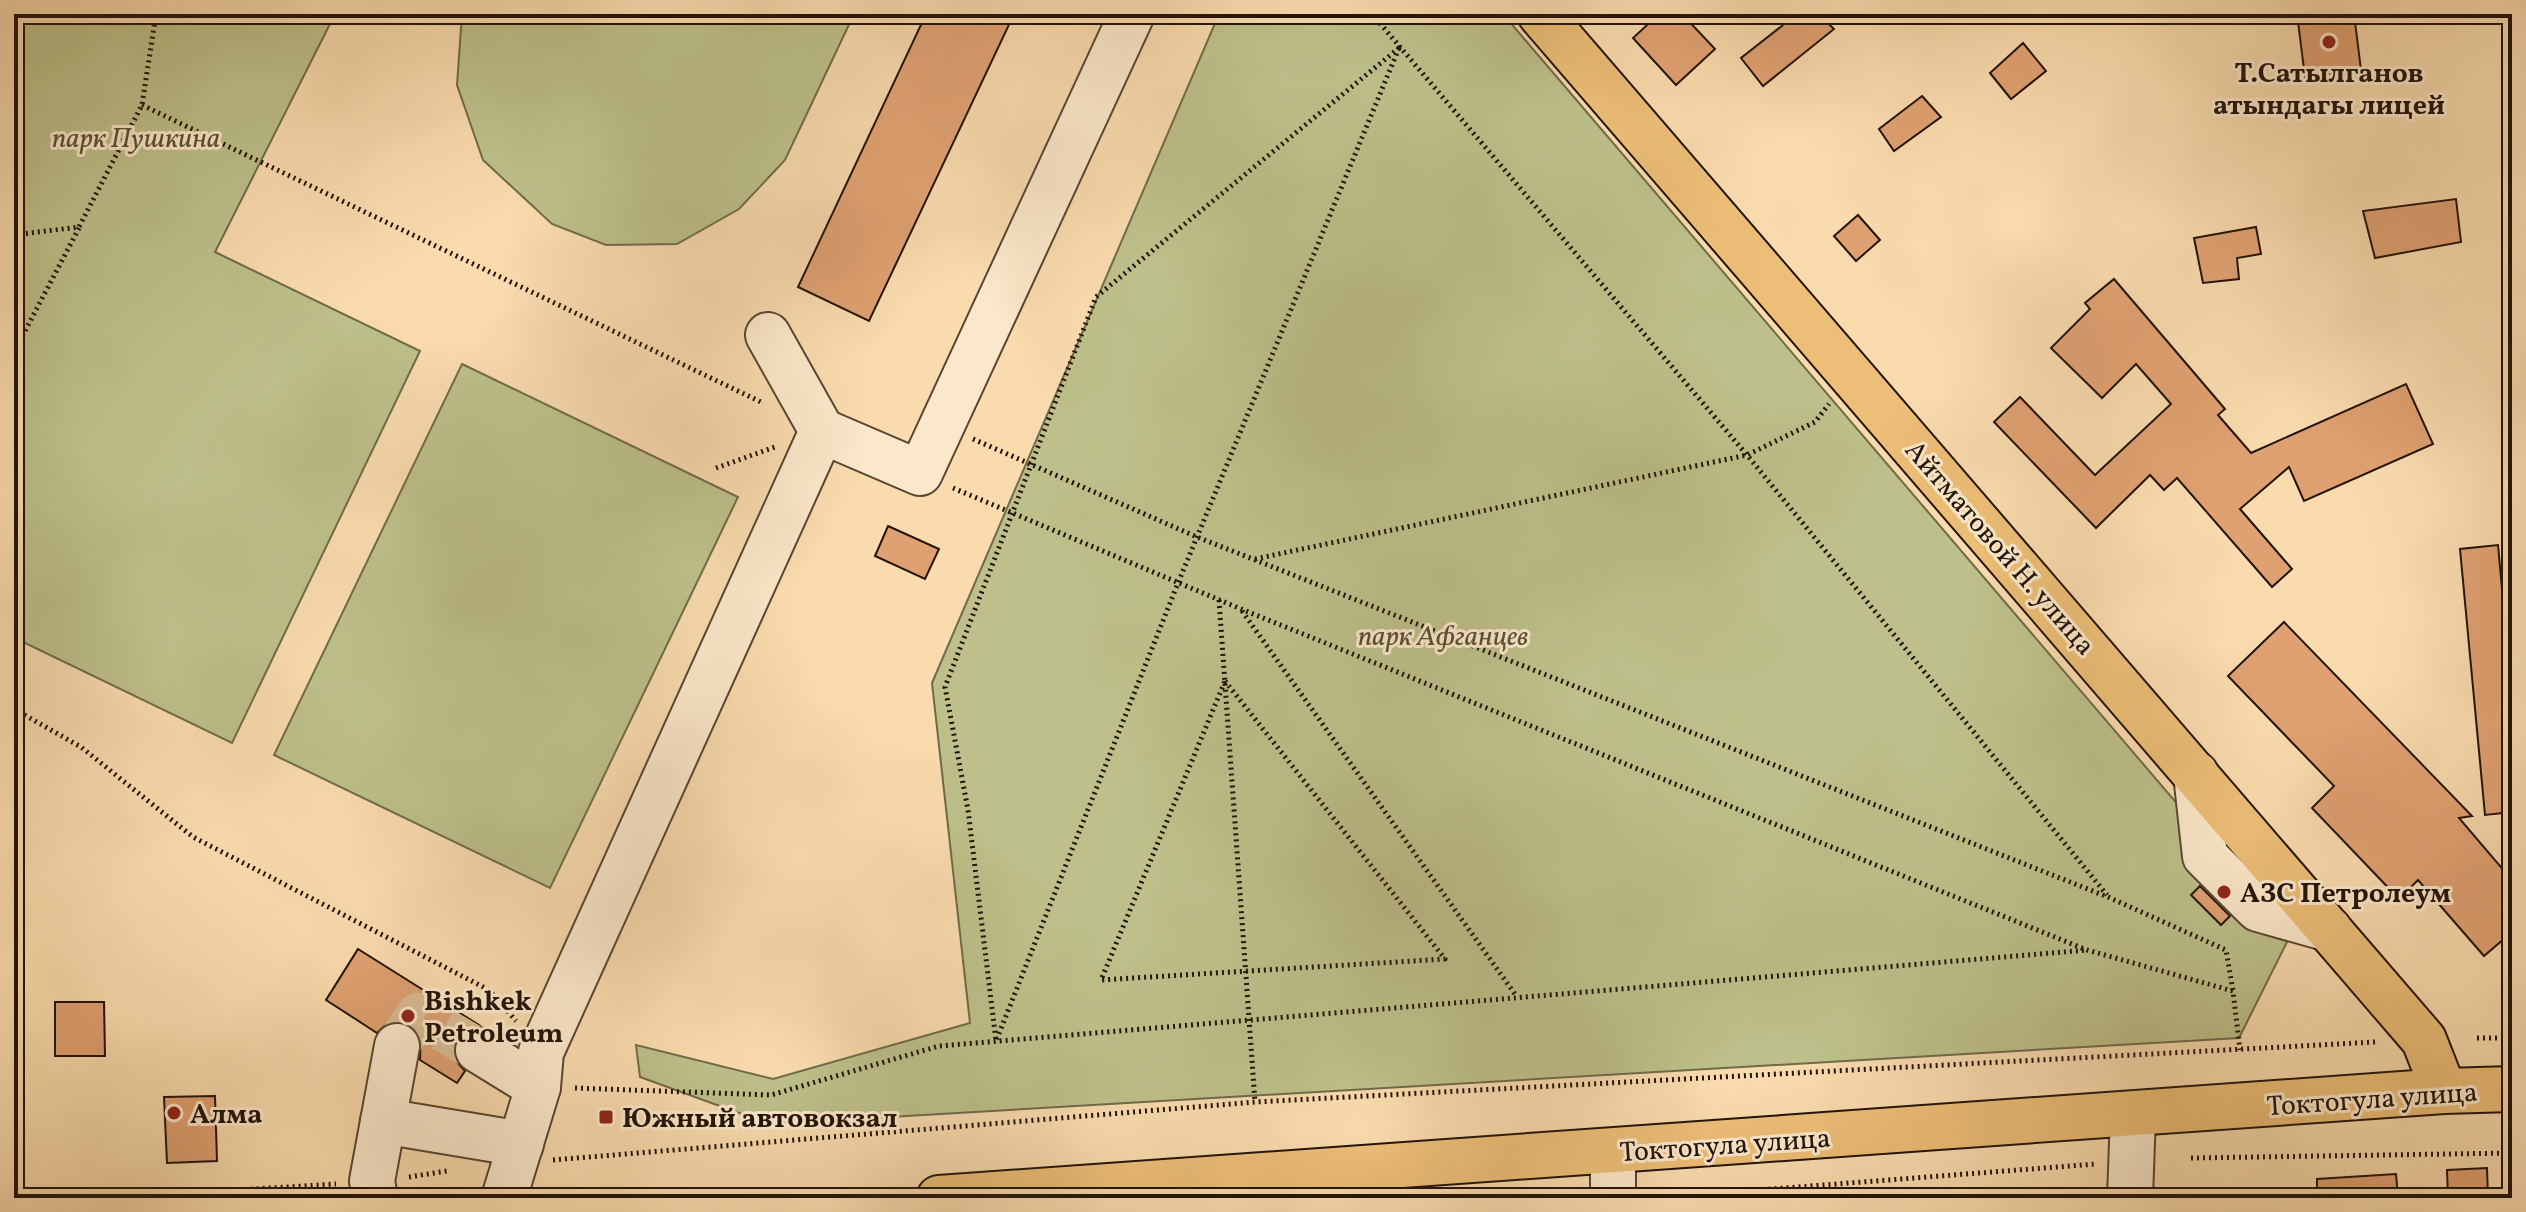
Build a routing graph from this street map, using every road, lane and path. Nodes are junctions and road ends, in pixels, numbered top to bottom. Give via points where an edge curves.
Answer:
1 (156, 14) edge
2 (1132, 14) edge
3 (1372, 14) edge
4 (1540, 14) edge
5 (1399, 48) junction
6 (142, 105) junction
7 (79, 227) junction
8 (14, 235) edge
9 (768, 335) dead end
10 (14, 352) edge
11 (1829, 398) dead end
12 (765, 404) dead end
13 (943, 425) junction
14 (822, 431) junction
15 (1747, 455) junction
16 (1032, 464) junction
17 (716, 468) dead end
18 (920, 473) junction
19 (1011, 512) junction
20 (1197, 537) junction
21 (1254, 559) junction
22 (1178, 583) junction
23 (1219, 600) junction
24 (1241, 609) junction
25 (1225, 681) junction
26 (14, 709) edge
27 (2108, 897) junction
28 (2087, 950) junction
29 (1247, 974) junction
30 (2233, 991) junction
31 (1517, 998) junction
32 (1251, 1020) junction
33 (2477, 1038) dead end
34 (2512, 1038) edge
35 (996, 1041) junction
36 (2375, 1042) dead end
37 (397, 1046) tunnel mouth
38 (478, 1050) tunnel mouth
39 (2240, 1050) junction
40 (539, 1069) junction
41 (2512, 1089) edge
42 (2444, 1091) junction
43 (1255, 1102) junction
44 (2133, 1115) junction
45 (383, 1121) junction
46 (1613, 1151) junction
47 (534, 1152) junction
48 (2512, 1153) edge
49 (2191, 1158) dead end
50 (456, 1169) dead end
51 (2121, 1180) edge
52 (374, 1190) edge
53 (1019, 1196) edge
54 (107, 1198) edge
55 (504, 1198) edge
56 (939, 1198) edge
57 (1613, 1198) edge
58 (1655, 1198) edge

1 - 6 path
2 - 13 street
3 - 5 path
4 - 42 main road, Айтматовой Н. улица via 2424,1040
5 - 15 path
5 - 16 path via 1096,297
5 - 20 path
6 - 7 path
6 - 12 path
7 - 8 path
7 - 10 path
9 - 14 street
11 - 15 path via 1828,408 1815,422
13 - 16 path
13 - 18 street
14 - 17 path
14 - 18 street
14 - 40 street
15 - 21 path
15 - 27 path
16 - 19 path
16 - 20 path
18 - 19 path
19 - 22 path
19 - 35 path via 945,687 968,810
20 - 21 path
20 - 22 path
21 - 27 path
22 - 23 path
22 - 35 path
23 - 24 path
23 - 25 path
24 - 28 path
24 - 31 path
25 - 29 path
25 - 29 path via 1101,980
25 - 29 path via 1445,959
26 - 40 path via 81,747 193,837 489,990
27 - 30 path via 2226,950
28 - 30 path
28 - 31 path
29 - 32 path
30 - 39 path
31 - 32 path
32 - 35 path
32 - 43 path
33 - 34 path
35 - 40 path via 939,1046 771,1095
36 - 39 path
37 - 45 street
38 - 40 street
39 - 43 path
40 - 47 street
41 - 42 main road, Токтогула улица
42 - 44 main road, Токтогула улица
43 - 47 path
44 - 46 main road, Токтогула улица
44 - 51 street
45 - 47 street
45 - 52 street
46 - 53 main road, Токтогула улица
46 - 57 street
47 - 55 street
48 - 49 path
50 - 52 path
51 - 58 path
52 - 54 path
53 - 56 main road, Токтогула улица

